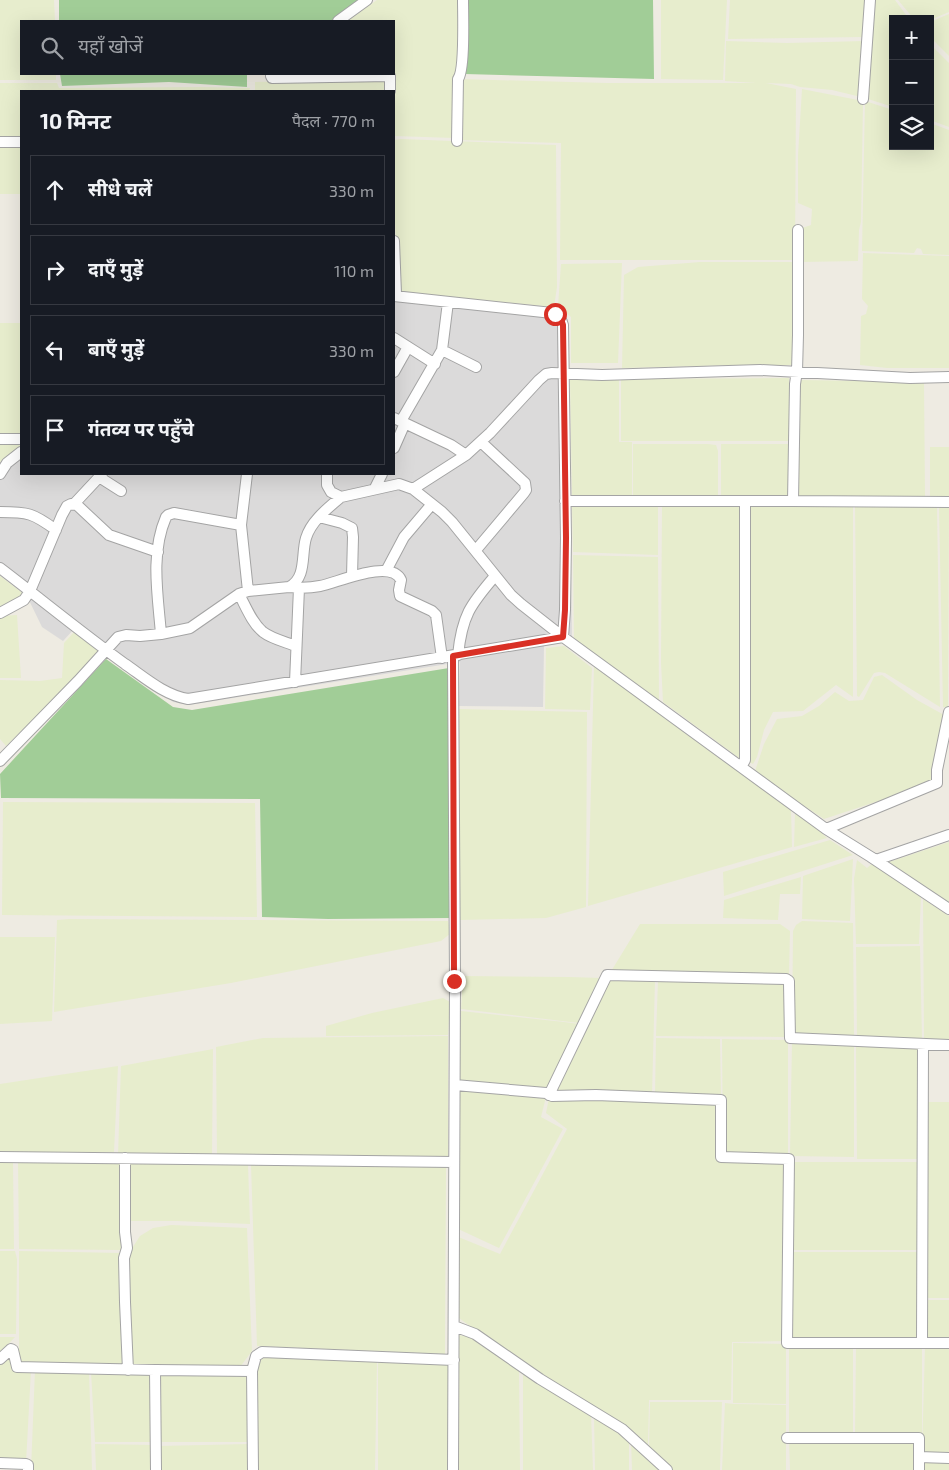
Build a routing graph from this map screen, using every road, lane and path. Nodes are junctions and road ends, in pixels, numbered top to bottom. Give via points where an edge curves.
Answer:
1 (367, 0) edge
2 (463, 0) edge
3 (870, 0) edge
4 (339, 20) edge
5 (272, 75) edge
6 (390, 90) edge
7 (864, 99) dead end
8 (457, 141) dead end
9 (0, 142) edge
10 (20, 142) edge
11 (798, 230) dead end
12 (395, 268) edge
13 (395, 294) edge
14 (395, 295) edge
15 (448, 302) junction
16 (395, 339) edge
17 (408, 347) junction
18 (442, 350) junction
19 (435, 364) junction
20 (476, 367) dead end
21 (395, 370) edge
22 (797, 371) junction
23 (563, 374) junction
24 (949, 377) edge
25 (400, 420) edge
26 (0, 439) edge
27 (20, 439) edge
28 (482, 442) junction
29 (395, 443) edge
30 (20, 453) edge
31 (466, 456) junction
32 (0, 474) edge
33 (100, 475) edge
34 (247, 475) edge
35 (327, 475) edge
36 (382, 475) edge
37 (375, 488) junction
38 (413, 489) junction
39 (121, 491) dead end
40 (341, 497) junction
41 (565, 501) junction
42 (745, 501) junction
43 (793, 501) junction
44 (949, 502) edge
45 (74, 504) junction
46 (432, 504) junction
47 (0, 512) edge
48 (320, 517) junction
49 (241, 525) junction
50 (56, 530) junction
51 (476, 550) junction
52 (158, 552) junction
53 (0, 568) edge
54 (386, 571) junction
55 (352, 576) junction
56 (495, 576) junction
57 (294, 587) junction
58 (30, 591) junction
59 (244, 592) junction
60 (0, 613) edge
61 (161, 634) junction
62 (563, 637) junction
63 (296, 646) junction
64 (106, 650) junction
65 (456, 655) junction
66 (442, 658) junction
67 (295, 682) junction
68 (949, 712) edge
69 (0, 762) edge
70 (740, 768) junction
71 (826, 829) junction
72 (949, 835) edge
73 (876, 860) junction
74 (949, 909) edge
75 (923, 1045) junction
76 (949, 1046) edge
77 (454, 1085) junction
78 (549, 1095) junction
79 (0, 1157) edge
80 (125, 1158) junction
81 (454, 1162) junction
82 (454, 1326) junction
83 (922, 1343) junction
84 (949, 1343) edge
85 (0, 1359) edge
86 (454, 1360) junction
87 (128, 1370) junction
88 (155, 1370) junction
89 (252, 1371) junction
90 (787, 1438) dead end
91 (919, 1457) junction
92 (949, 1458) edge
93 (0, 1463) edge
94 (28, 1470) edge
95 (156, 1470) edge
96 (253, 1470) edge
97 (453, 1470) edge
98 (668, 1470) edge
99 (919, 1470) edge

1 - 4 street
2 - 8 street
3 - 7 street
5 - 6 street via 272,78 390,76
9 - 10 street
11 - 22 street
12 - 13 street
14 - 15 street
15 - 18 street
15 - 23 street via 560,316 563,325
16 - 17 street
17 - 19 street
17 - 21 street
18 - 19 street
18 - 20 street
19 - 25 street
22 - 23 street
22 - 24 street via 910,378
22 - 43 street via 794,384
23 - 28 street via 543,376
23 - 41 street
25 - 29 street
25 - 31 street
26 - 27 street
28 - 31 street
28 - 51 street via 526,486 524,493
30 - 32 street
31 - 38 street
33 - 39 street
33 - 45 street
34 - 49 street
35 - 40 street via 326,485
36 - 37 street
37 - 38 street via 399,484
37 - 40 street
38 - 46 street
40 - 48 street
41 - 42 street
41 - 62 street
42 - 43 street
42 - 70 street via 745,760
43 - 44 street
45 - 50 street via 69,504
45 - 52 street via 110,535
46 - 51 street
46 - 54 street via 404,537
47 - 50 street via 33,515
48 - 55 street via 352,528
48 - 57 street via 306,539 299,578
49 - 52 street via 171,513 164,522
49 - 59 street
50 - 58 street
51 - 56 street
52 - 61 street via 156,577
53 - 58 street
54 - 55 street
54 - 66 street via 400,577 400,596 434,613
55 - 57 street via 320,586
56 - 62 street via 516,599
56 - 65 street via 467,613
57 - 59 street
57 - 63 street
58 - 60 street via 24,600
58 - 64 street
59 - 61 street via 190,628
59 - 63 street via 251,617 262,632
61 - 64 street via 121,636
62 - 65 street
62 - 70 street
63 - 67 street
64 - 67 street via 181,698 194,699
64 - 69 street
65 - 66 street
65 - 77 street
66 - 67 street
68 - 71 street via 937,783
70 - 71 street
71 - 73 street
72 - 73 street
73 - 74 street
75 - 76 street
75 - 78 street via 790,1038 789,981 786,980 607,975
75 - 83 street
77 - 78 street
77 - 81 street
78 - 83 street via 721,1100 721,1157 789,1159 788,1343
79 - 80 street
80 - 81 street
80 - 87 street
81 - 82 street
82 - 86 street
82 - 98 street via 475,1334 540,1379 622,1428
83 - 84 street
85 - 87 street via 11,1349 17,1366
86 - 89 street via 262,1352 256,1356
86 - 97 street
87 - 88 street
88 - 89 street
88 - 95 street
89 - 96 street
90 - 91 street via 919,1438
91 - 92 street
91 - 99 street
93 - 94 street via 26,1464

